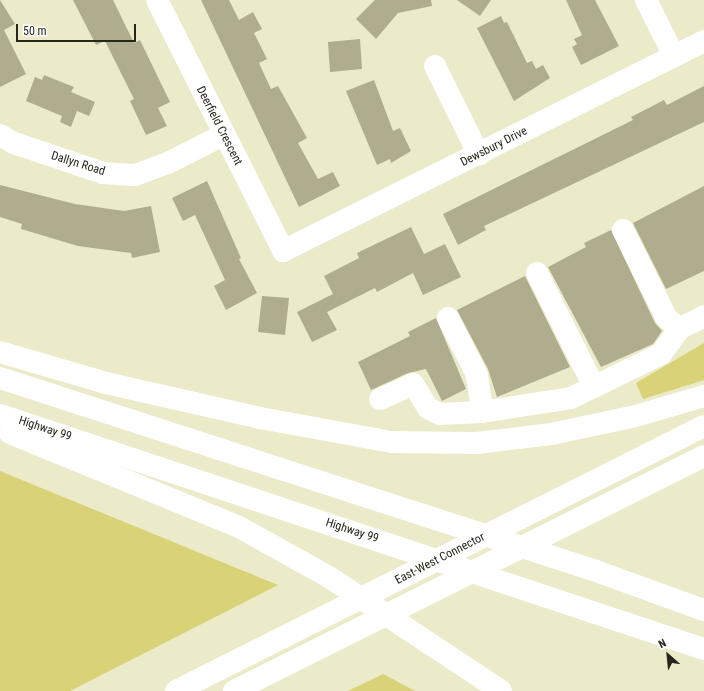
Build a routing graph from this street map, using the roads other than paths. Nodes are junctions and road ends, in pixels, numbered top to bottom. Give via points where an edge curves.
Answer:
1 (157, 0) edge
2 (646, 0) edge
3 (704, 41) edge
4 (674, 56) junction
5 (435, 66) dead end
6 (0, 135) edge
7 (223, 135) junction
8 (479, 155) junction
9 (623, 230) dead end
10 (283, 251) joint
11 (537, 273) dead end
12 (704, 316) edge
13 (448, 318) dead end
14 (679, 329) junction
15 (0, 352) edge
16 (0, 378) edge
17 (594, 387) junction
18 (704, 396) edge
19 (380, 399) dead end
20 (482, 412) junction
21 (0, 415) edge
22 (704, 426) edge
23 (0, 428) edge
24 (704, 456) edge
25 (704, 461) edge
26 (663, 476) junction
27 (596, 571) junction
28 (704, 600) edge
29 (704, 610) edge
30 (704, 649) edge
31 (176, 691) edge
32 (234, 691) edge
33 (501, 691) edge

1 - 7 main road, Deerfield Crescent
2 - 4 main road
3 - 4 main road, Dewsbury Drive
4 - 8 main road, Dewsbury Drive
5 - 8 main road
6 - 7 main road, Dallyn Road via 14,143 103,173 135,175 168,163
7 - 10 main road, Deerfield Crescent
8 - 10 main road, Dewsbury Drive
9 - 14 main road via 666,317
11 - 17 main road
12 - 14 main road
13 - 20 main road via 477,375
14 - 17 main road via 661,354
15 - 18 main road via 106,383 260,418 392,442 477,444 551,434
16 - 27 main road
17 - 20 main road via 572,398
19 - 20 main road via 413,384 428,408 440,414
21 - 30 main road, Highway 99
22 - 31 main road, East-West Connector
23 - 33 main road via 237,526 329,577
24 - 26 main road
25 - 26 main road
26 - 32 main road
27 - 28 main road
27 - 29 main road

